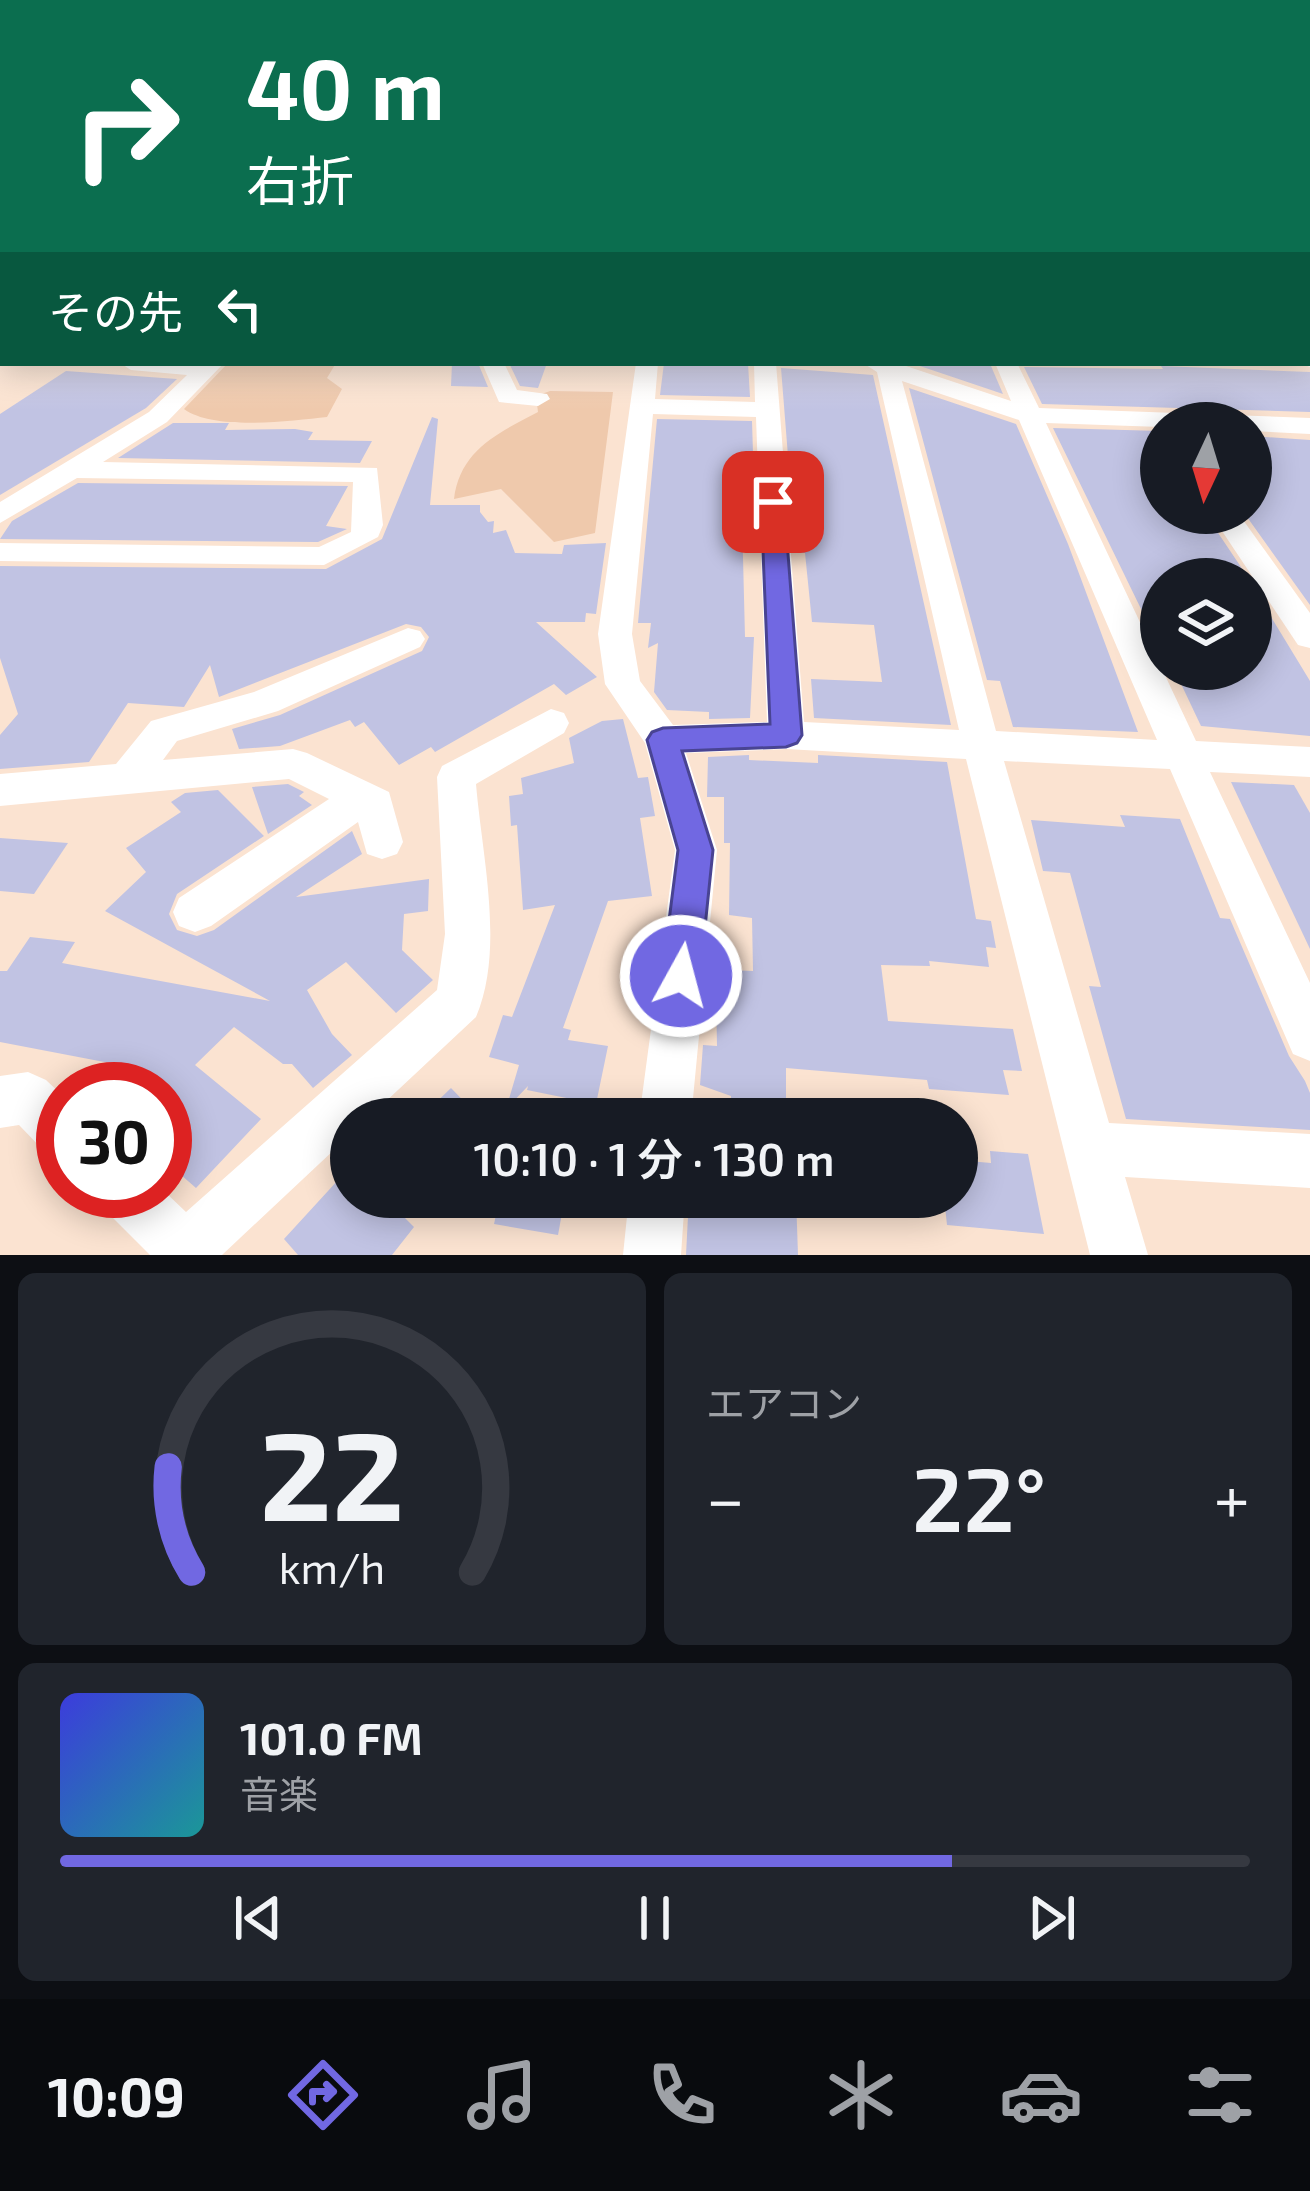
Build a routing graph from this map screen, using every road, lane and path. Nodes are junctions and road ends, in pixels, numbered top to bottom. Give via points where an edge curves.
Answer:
1 (494, 366) edge
2 (647, 366) edge
3 (765, 366) edge
4 (881, 366) edge
5 (884, 366) edge
6 (1007, 366) edge
7 (210, 367) edge
8 (538, 399) dead end
9 (641, 406) junction
10 (767, 410) junction
11 (1030, 415) junction
12 (1140, 421) edge
13 (1272, 425) edge
14 (1307, 429) edge
15 (77, 470) junction
16 (0, 514) edge
17 (1239, 534) edge
18 (0, 553) edge
19 (1310, 637) edge
20 (408, 639) dead end
21 (551, 723) dead end
22 (786, 735) junction
23 (663, 740) junction
24 (981, 745) junction
25 (1186, 757) junction
26 (1310, 762) edge
27 (127, 779) junction
28 (0, 790) edge
29 (363, 797) junction
30 (382, 842) dead end
31 (195, 912) dead end
32 (1310, 1036) edge
33 (667, 1098) edge
34 (0, 1102) edge
35 (36, 1106) edge
36 (1092, 1149) junction
37 (1310, 1161) edge
38 (152, 1218) edge
39 (655, 1218) edge
40 (188, 1252) edge
41 (652, 1255) edge
42 (1119, 1255) edge

1 - 8 street via 508,397
2 - 9 street
3 - 10 street
4 - 24 street
5 - 11 street
6 - 11 street
7 - 15 street via 158,417
9 - 10 street
9 - 23 street via 615,634 622,684
10 - 22 street
11 - 12 street
11 - 25 street
13 - 14 street
15 - 16 street
15 - 18 street via 367,474 368,525 363,537 324,556
17 - 19 street
20 - 27 street via 265,702 164,731
21 - 40 street via 456,777 467,934 459,1000
22 - 23 street
22 - 24 street
23 - 33 street via 696,850
24 - 25 street
24 - 36 street
25 - 26 street
25 - 32 street
27 - 28 street
27 - 29 street via 293,764
29 - 30 street via 375,803
29 - 31 street
34 - 35 street via 28,1098
36 - 37 street
36 - 42 street
38 - 40 street
39 - 41 street

